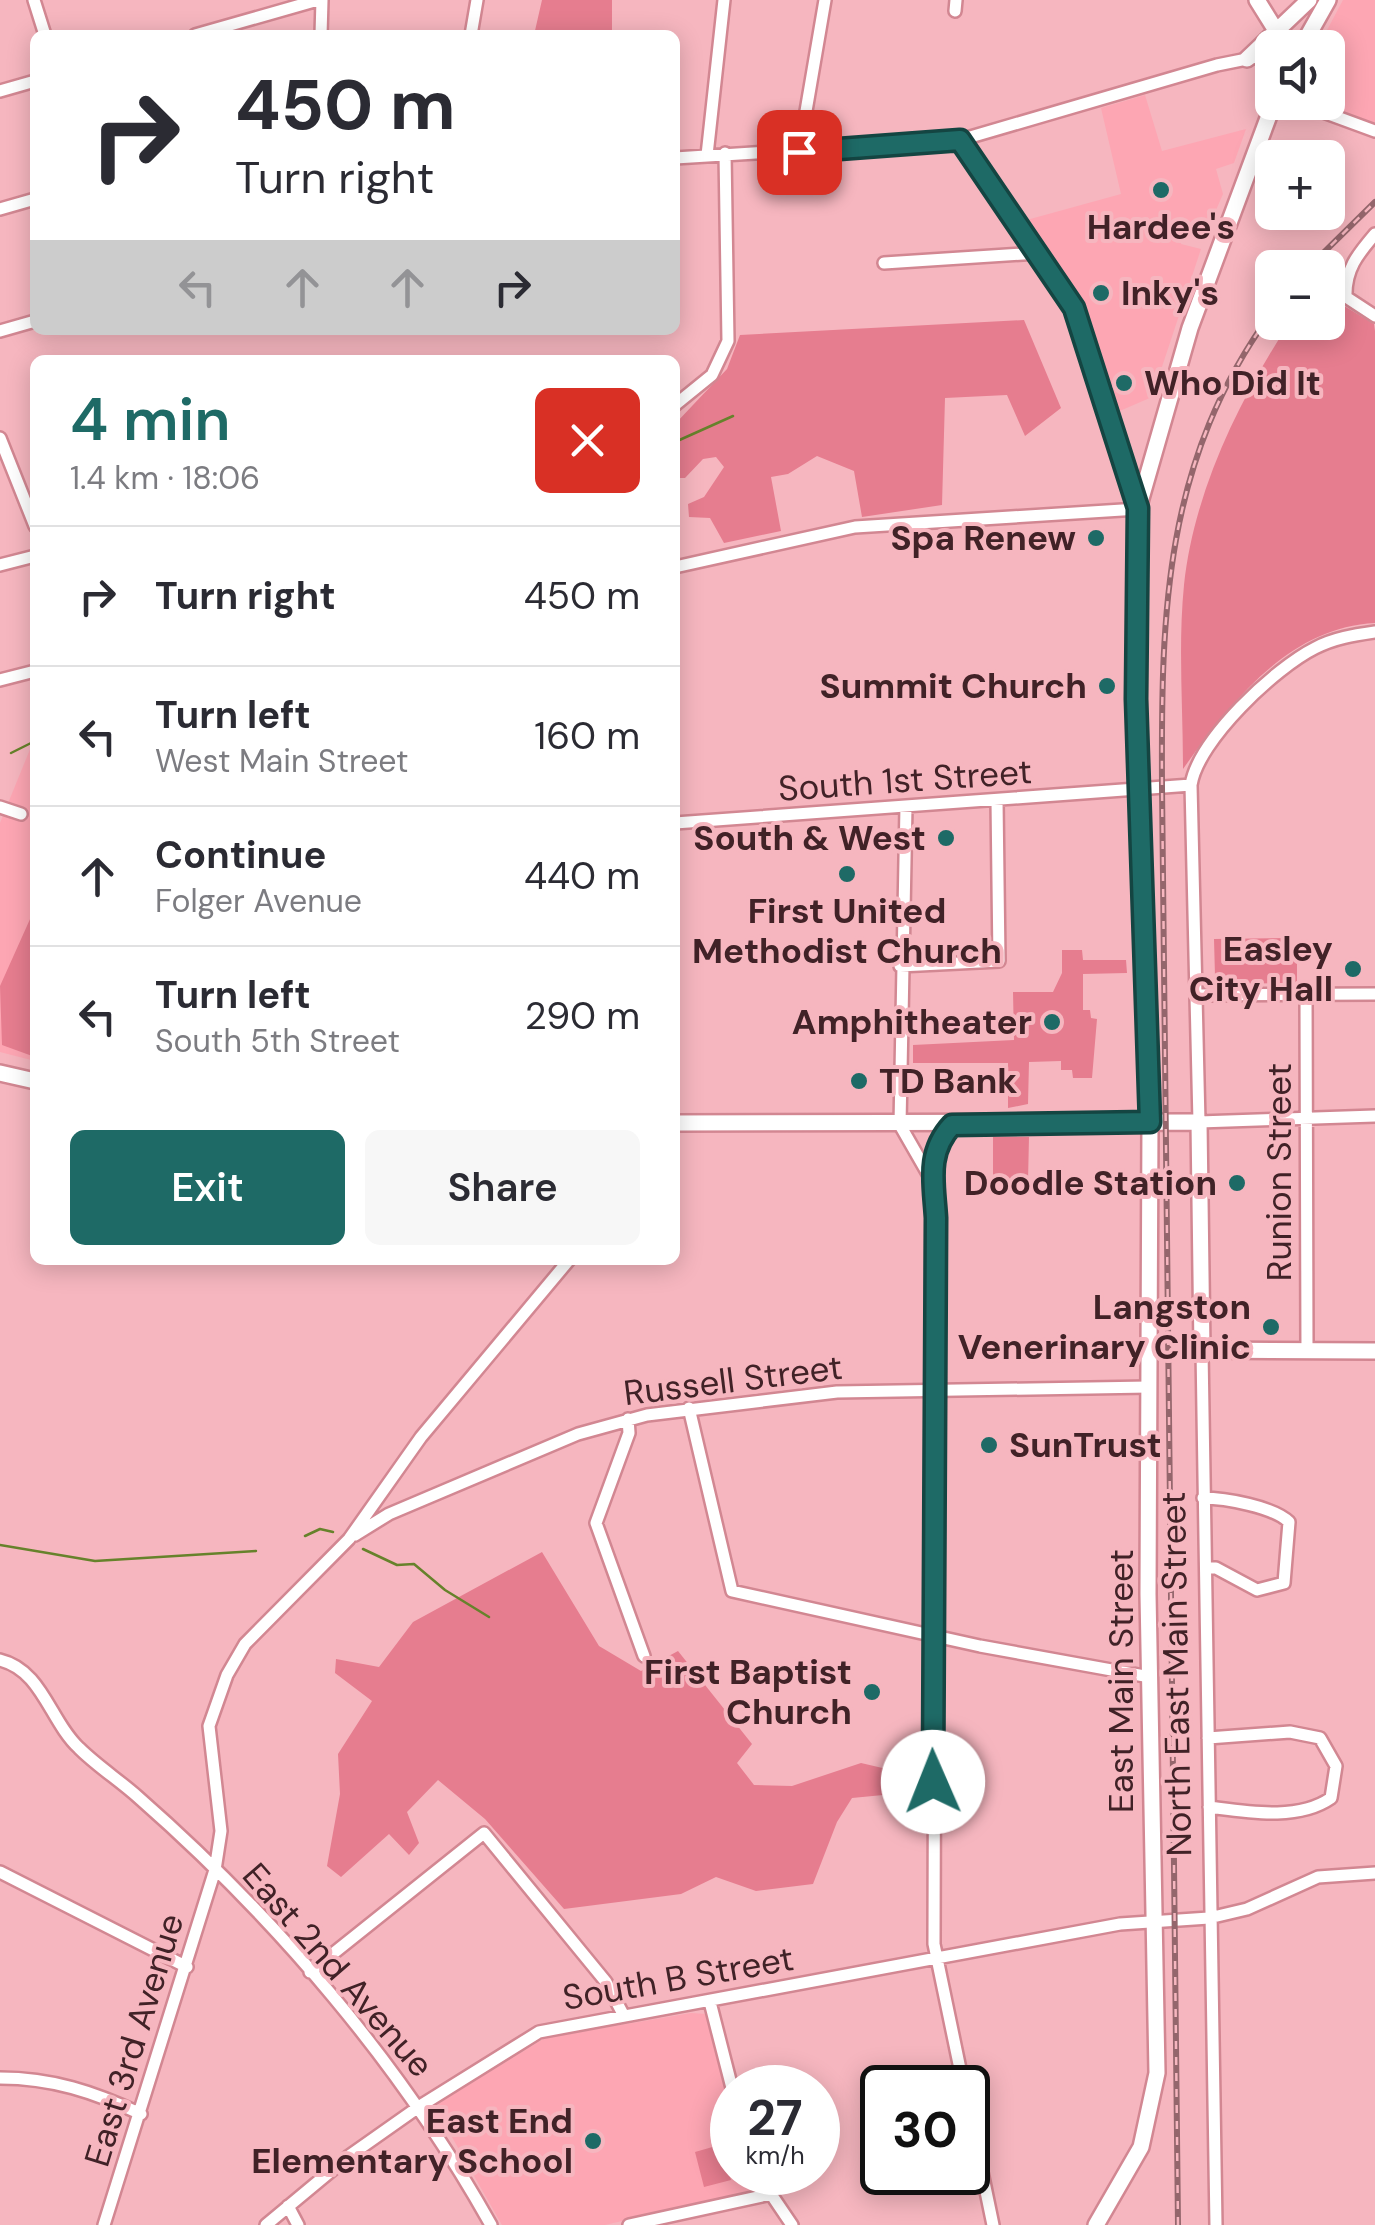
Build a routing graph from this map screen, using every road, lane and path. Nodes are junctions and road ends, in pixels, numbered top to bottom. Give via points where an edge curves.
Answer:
1 (34, 0) edge
2 (320, 0) edge
3 (477, 0) edge
4 (724, 0) edge
5 (825, 0) edge
6 (1257, 0) edge
7 (1309, 0) edge
8 (1328, 0) edge
9 (43, 30) edge
10 (214, 30) edge
11 (321, 30) edge
12 (473, 30) edge
13 (1276, 30) edge
14 (1282, 30) edge
15 (1309, 30) edge
16 (1255, 53) edge
17 (1255, 58) edge
18 (1248, 59) junction
19 (30, 82) edge
20 (0, 91) edge
21 (1267, 120) edge
22 (1345, 120) edge
23 (1375, 131) edge
24 (960, 140) junction
25 (799, 152) junction
26 (725, 153) junction
27 (707, 155) junction
28 (680, 158) edge
29 (30, 200) edge
30 (0, 209) edge
31 (1375, 234) edge
32 (1038, 252) junction
33 (884, 263) dead end
34 (1375, 316) edge
35 (30, 323) edge
36 (0, 331) edge
37 (680, 402) edge
38 (2, 445) edge
39 (1138, 508) junction
40 (30, 514) edge
41 (30, 557) edge
42 (0, 565) edge
43 (680, 566) edge
44 (1375, 632) edge
45 (30, 672) edge
46 (0, 680) edge
47 (1192, 785) junction
48 (1138, 790) junction
49 (997, 800) junction
50 (906, 806) junction
51 (0, 808) edge
52 (20, 814) dead end
53 (680, 822) edge
54 (900, 966) junction
55 (1306, 994) junction
56 (1375, 994) edge
57 (1197, 995) junction
58 (0, 1074) edge
59 (30, 1081) edge
60 (1375, 1116) edge
61 (1306, 1120) junction
62 (1150, 1122) junction
63 (1199, 1122) junction
64 (680, 1123) edge
65 (900, 1125) junction
66 (952, 1125) junction
67 (931, 1179) junction
68 (565, 1265) edge
69 (1202, 1350) junction
70 (1307, 1350) junction
71 (1375, 1352) edge
72 (1149, 1387) junction
73 (936, 1390) junction
74 (688, 1408) junction
75 (628, 1419) junction
76 (1203, 1498) junction
77 (348, 1539) junction
78 (1207, 1568) junction
79 (934, 1635) junction
80 (644, 1656) dead end
81 (0, 1660) edge
82 (1150, 1677) junction
83 (1208, 1738) junction
84 (1209, 1807) junction
85 (215, 1870) junction
86 (0, 1872) edge
87 (1375, 1872) edge
88 (1209, 1918) junction
89 (1156, 1921) junction
90 (937, 1959) junction
91 (187, 1967) junction
92 (310, 1972) junction
93 (710, 2002) junction
94 (624, 2016) junction
95 (726, 2065) edge
96 (959, 2065) edge
97 (0, 2078) edge
98 (420, 2106) junction
99 (142, 2114) junction
100 (766, 2195) edge
101 (772, 2195) edge
102 (987, 2195) edge
103 (288, 2206) junction
104 (104, 2225) edge
105 (266, 2225) edge
106 (298, 2225) edge
107 (491, 2225) edge
108 (629, 2225) edge
109 (792, 2225) edge
110 (993, 2225) edge
111 (1096, 2225) edge
112 (1216, 2225) edge

1 - 9 street
2 - 10 street
2 - 11 street
3 - 12 street
4 - 27 street
5 - 25 street
6 - 13 main road
7 - 14 main road
8 - 15 main road
16 - 18 main road
17 - 18 street
18 - 24 street
19 - 20 street
21 - 39 main road, East Main Street via 1190,328
22 - 23 street
24 - 25 street
24 - 32 street
25 - 26 street
26 - 27 street
26 - 37 street via 728,341 712,375
27 - 28 street
29 - 30 street
31 - 34 street via 1352,261 1346,297
32 - 33 street
32 - 39 street via 1074,308
35 - 36 street
38 - 40 street
39 - 43 street via 856,527
39 - 48 main road, East Main Street
41 - 42 street
44 - 47 street via 1340,637 1291,662 1212,742
45 - 46 street
47 - 48 street, South 1st Street
47 - 57 street
48 - 49 street, South 1st Street
48 - 62 main road, East Main Street
49 - 50 street, South 1st Street
49 - 54 street via 998,961
50 - 53 street, South 1st Street
50 - 54 street
51 - 52 street
54 - 65 street
55 - 56 street
55 - 57 street
55 - 61 street, Runion Street
57 - 63 street
58 - 59 main road
60 - 61 street
61 - 63 street
61 - 70 street, Runion Street
62 - 63 main road
62 - 66 main road
62 - 72 main road, East Main Street
63 - 69 main road, North East Main Street
64 - 65 main road
65 - 66 main road
65 - 67 street
66 - 67 main road via 938,1144
67 - 73 street
68 - 77 street, East 2nd Avenue via 421,1437
69 - 70 main road
69 - 76 street, North East Main Street
70 - 71 main road
72 - 73 street, Russell Street
72 - 82 main road, East Main Street
73 - 74 street, Russell Street via 837,1392
73 - 79 street
74 - 75 street, Russell Street
74 - 79 street via 732,1590
75 - 77 street, Russell Street via 389,1514
75 - 80 street via 629,1433 596,1524
76 - 78 street, North East Main Street
76 - 78 street via 1265,1508 1289,1522 1284,1583 1257,1590
77 - 85 street, East 2nd Avenue via 245,1644 216,1699 209,1726 221,1831
78 - 83 street, North East Main Street
79 - 82 street
79 - 90 street
81 - 85 street via 32,1678 75,1746
82 - 89 main road, East Main Street
83 - 84 street, North East Main Street
83 - 84 street via 1290,1732 1320,1738 1336,1766 1332,1798 1313,1810
84 - 88 street, North East Main Street
85 - 91 street, East 3rd Avenue
85 - 92 street, East 2nd Avenue
86 - 91 street
87 - 88 street, South B Street via 1318,1877
88 - 89 street, South B Street
88 - 112 street, North East Main Street
89 - 90 street, South B Street
89 - 111 main road, East Main Street via 1156,2072 1149,2124
90 - 93 street, South B Street
90 - 96 street
91 - 99 street, East 3rd Avenue
92 - 94 street via 484,1833 606,1982
92 - 98 street, East 2nd Avenue
93 - 94 street, South B Street
93 - 95 street
94 - 98 street, South B Street via 540,2032
97 - 99 street via 56,2081
98 - 103 street, South B Street
98 - 107 street, East 2nd Avenue
99 - 104 street, East 3rd Avenue
100 - 108 street
101 - 109 street
102 - 110 street
103 - 105 street, South B Street
103 - 106 street

